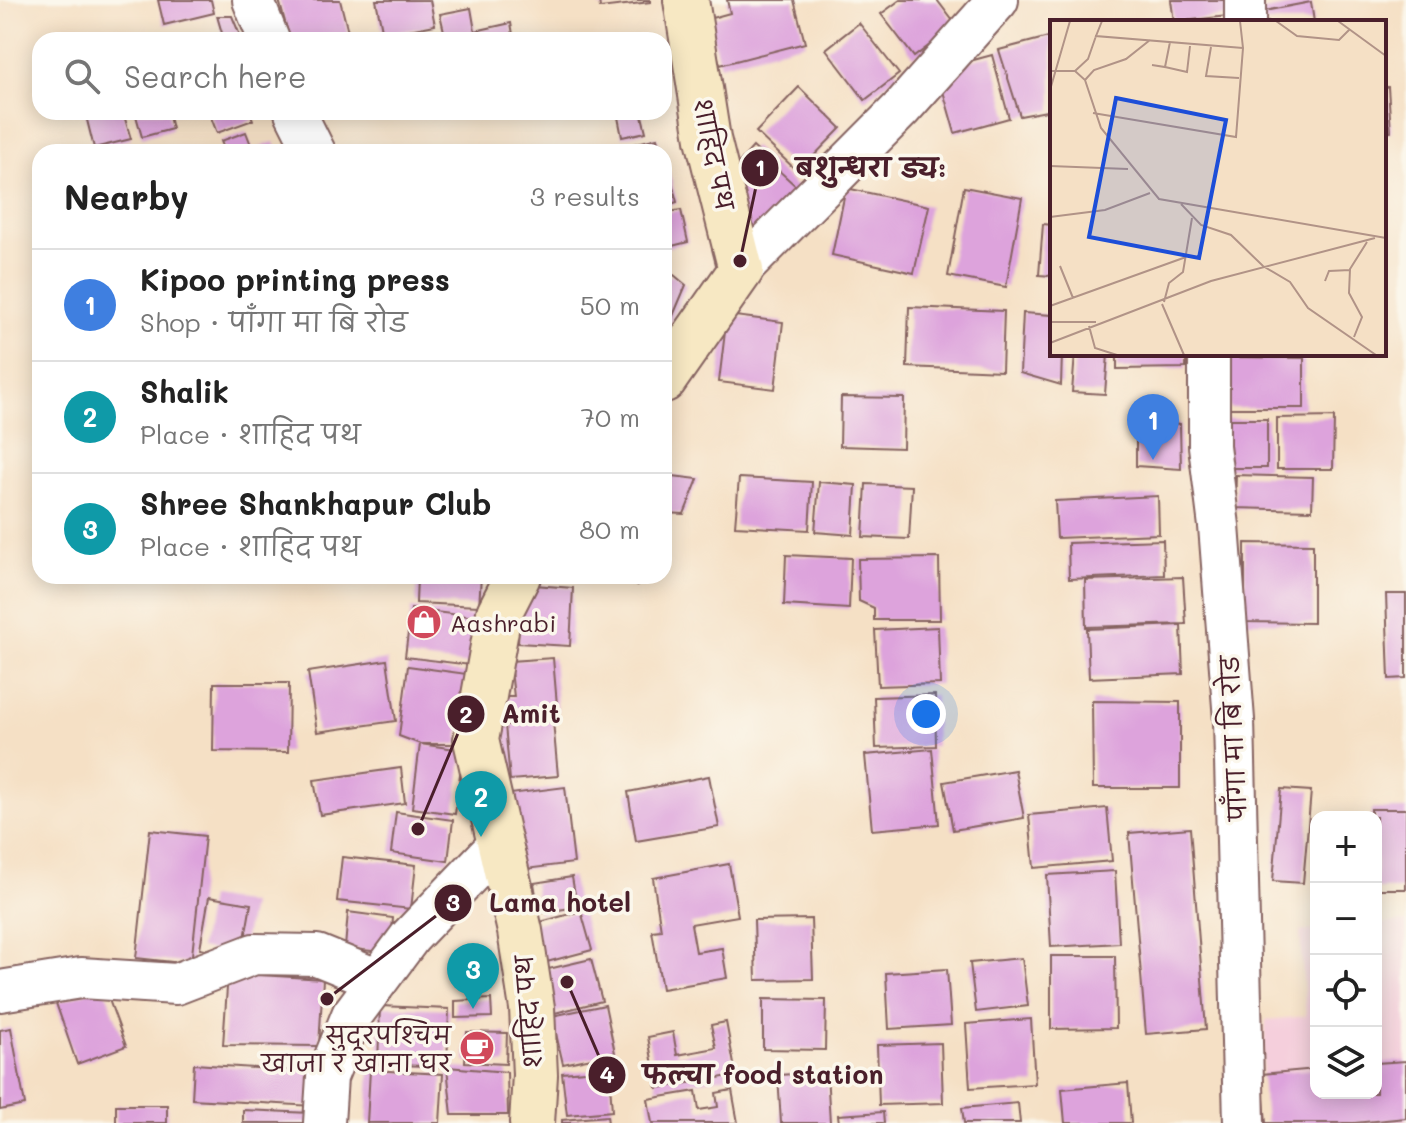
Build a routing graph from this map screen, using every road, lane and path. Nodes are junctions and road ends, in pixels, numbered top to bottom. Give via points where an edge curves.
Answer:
1 (253, 0) edge
2 (686, 0) edge
3 (998, 0) edge
4 (266, 32) edge
5 (299, 120) edge
6 (311, 144) edge
7 (741, 270) junction
8 (1209, 356) edge
9 (672, 369) edge
10 (514, 584) edge
11 (499, 844) junction
12 (376, 979) junction
13 (0, 991) edge
14 (324, 1123) edge
15 (532, 1123) edge
16 (1244, 1123) edge

1 - 4 street
2 - 7 street, शाहिद पथ via 708,139
3 - 7 street via 901,109
5 - 6 street
7 - 9 street
8 - 16 street, पाँगा मा बि रोड via 1209,446 1234,720
10 - 11 street, शाहिद पथ via 499,613 476,740
11 - 12 street
11 - 15 street, शाहिद पथ via 532,1008
12 - 13 street via 317,955 254,954 176,984 81,978
12 - 14 street via 352,1015 327,1077

